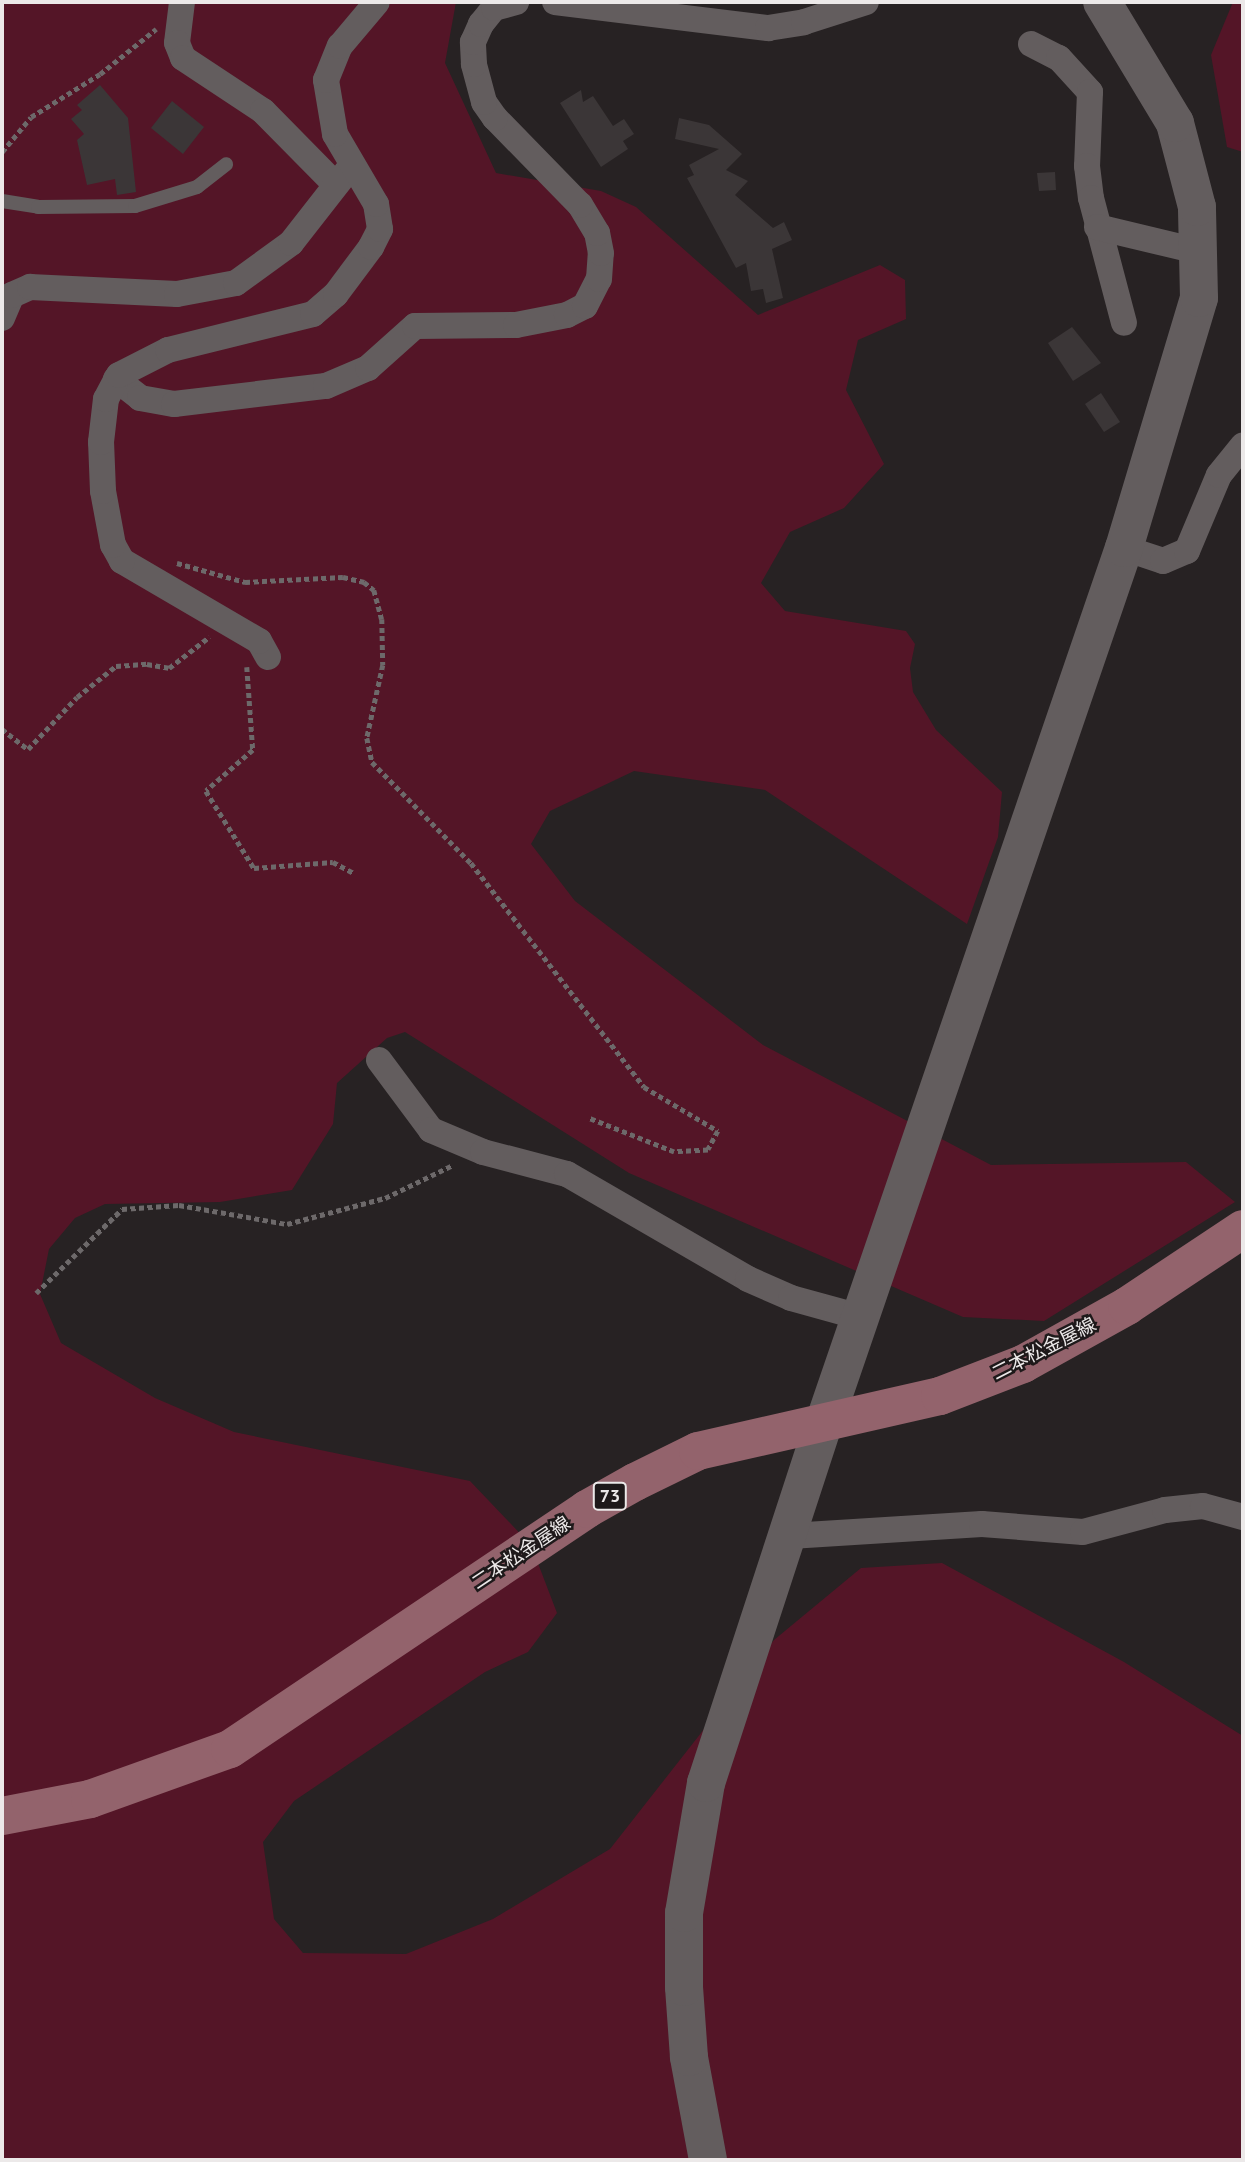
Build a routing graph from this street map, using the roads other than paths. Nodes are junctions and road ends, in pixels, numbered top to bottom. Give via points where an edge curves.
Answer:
1 (377, 2) edge
2 (516, 2) edge
3 (555, 2) edge
4 (866, 2) edge
5 (1102, 2) edge
6 (180, 8) edge
7 (1031, 44) dead end
8 (226, 164) dead end
9 (344, 174) junction
10 (2, 201) edge
11 (1097, 227) junction
12 (1201, 252) junction
13 (2, 318) edge
14 (1124, 323) dead end
15 (116, 379) junction
16 (1243, 445) edge
17 (1124, 548) junction
18 (268, 657) road end
19 (379, 1060) dead end
20 (1243, 1229) edge
21 (860, 1317) junction
22 (824, 1423) junction
23 (1243, 1517) edge
24 (790, 1536) junction
25 (2, 1816) edge
26 (708, 2160) edge

1 - 9 street via 340,46 326,80
2 - 15 street via 494,8 481,24 473,43 474,64 484,102 495,118 563,186 597,233 599,279 585,306 567,315 516,325 415,326 368,368 326,386 174,404 140,398
3 - 4 street via 768,28
5 - 12 street via 1175,123 1189,166
6 - 9 street via 177,43 183,58 263,111
7 - 11 street via 1059,58 1090,92 1087,166
8 - 10 lane via 197,187 135,206 38,207
9 - 13 street via 291,243 236,283 177,294 30,287 12,295
9 - 15 street via 376,204 380,229 348,279 320,309 304,318 168,350
11 - 12 street
11 - 14 street
12 - 17 street via 1199,298
15 - 18 street via 106,400 101,442 103,491 113,545 122,561 136,572 205,606 226,624 259,641
16 - 17 street via 1219,475 1186,551 1163,561
17 - 21 street
19 - 21 street via 431,1130 483,1152 567,1174 748,1279 791,1298
20 - 22 main road, 二本松金屋線 / 73 via 1127,1306 1023,1364 940,1396
21 - 22 street
22 - 24 street
22 - 25 main road, 二本松金屋線 / 73 via 698,1451 587,1508 230,1749 90,1799
23 - 24 street via 1203,1506 1165,1510 1083,1532 982,1524
24 - 26 street via 706,1783 684,1913 689,2057

